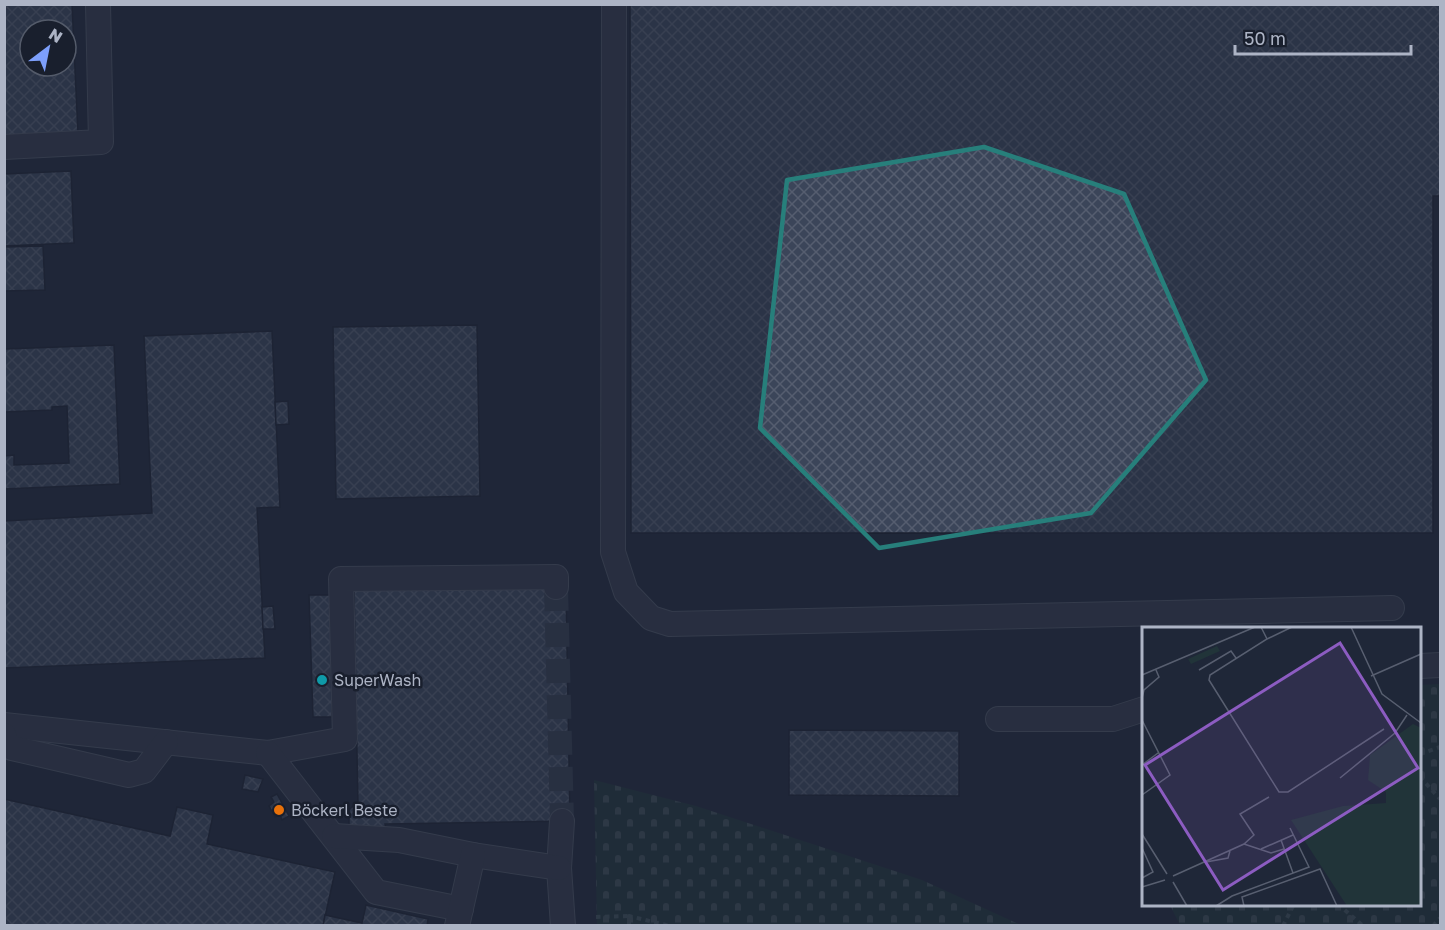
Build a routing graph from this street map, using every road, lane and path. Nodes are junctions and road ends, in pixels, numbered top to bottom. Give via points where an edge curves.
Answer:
1 (98, 4) edge
2 (614, 4) edge
3 (4, 147) edge
4 (556, 587) dead end
5 (1392, 608) dead end
6 (1440, 665) edge
7 (1421, 666) edge
8 (1142, 709) edge
9 (998, 719) dead end
10 (4, 725) edge
11 (4, 735) edge
12 (166, 742) junction
13 (1440, 747) edge
14 (268, 753) junction
15 (1421, 753) edge
16 (1421, 779) edge
17 (1440, 799) edge
18 (562, 821) tunnel mouth
19 (333, 836) junction
20 (473, 855) junction
21 (559, 868) junction
22 (1293, 906) edge
23 (1340, 906) edge
24 (596, 916) dead end
25 (629, 916) junction
26 (459, 917) edge
27 (1440, 918) edge
28 (563, 926) edge
29 (629, 926) edge
30 (670, 926) edge
31 (1283, 926) edge
32 (1363, 926) edge
33 (1433, 926) edge

1 - 3 lane via 101,142
2 - 5 lane via 613,552 626,592 651,618 670,624
4 - 14 lane via 556,577 341,579 345,739
6 - 7 lane
8 - 9 lane via 1113,719
10 - 12 lane
11 - 12 lane via 12,748 129,775 144,771
12 - 14 lane
13 - 15 path
14 - 19 lane
16 - 17 path
18 - 21 lane
19 - 20 lane via 399,840
19 - 26 lane via 376,892
20 - 21 lane
20 - 26 lane
21 - 28 lane
22 - 31 path
23 - 32 path
24 - 25 path
25 - 29 path
25 - 30 path
27 - 33 path

